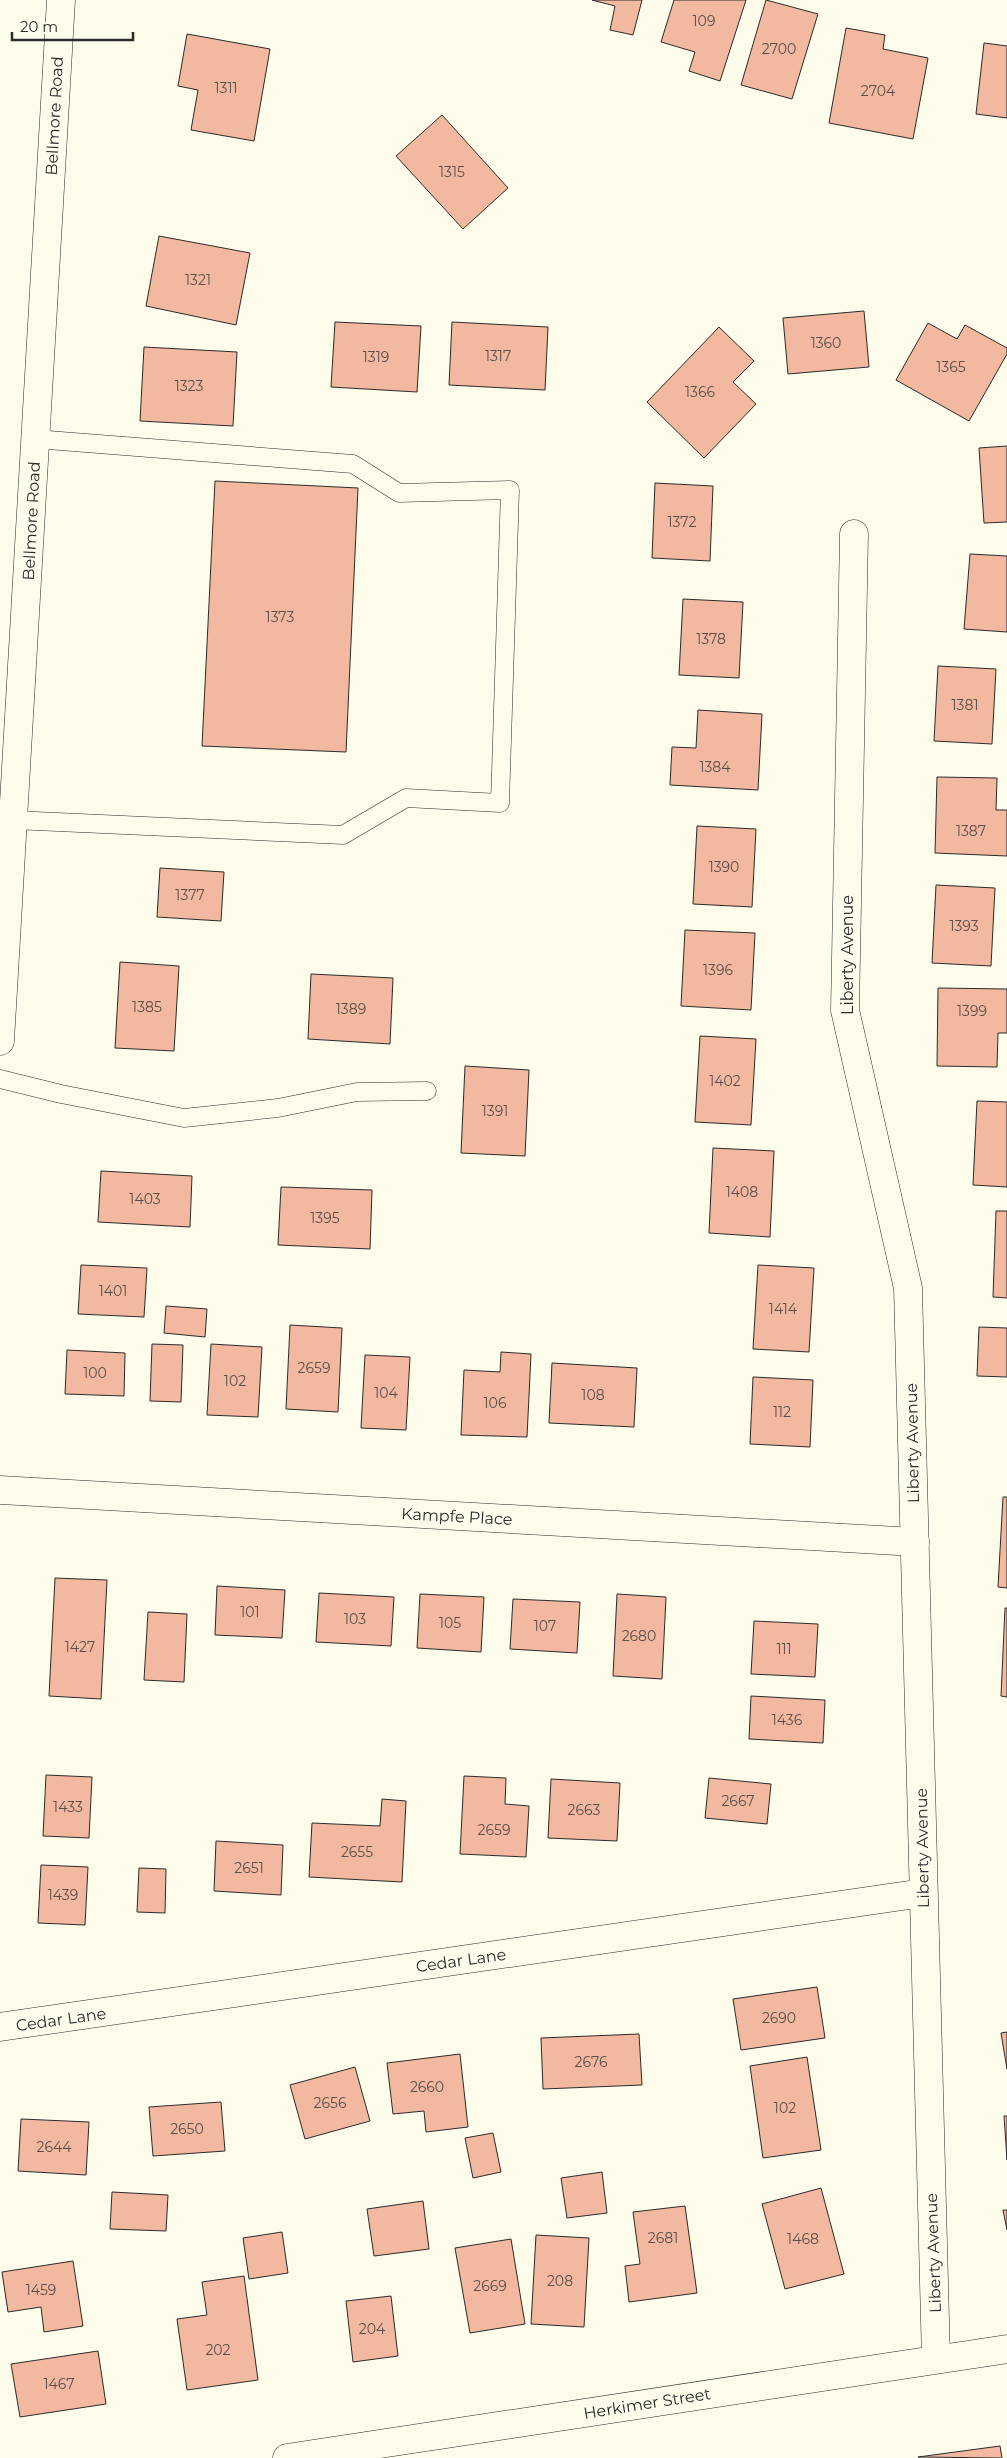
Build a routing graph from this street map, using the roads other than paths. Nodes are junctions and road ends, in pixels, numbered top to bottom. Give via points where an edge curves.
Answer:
1 (61, 0) edge
2 (35, 440) junction
3 (854, 534) dead end
4 (13, 820) junction
5 (0, 1041) edge
6 (0, 1079) edge
7 (427, 1091) dead end
8 (0, 1490) edge
9 (915, 1542) junction
10 (923, 1894) junction
11 (0, 2027) edge
12 (1007, 2349) edge
13 (936, 2359) junction
14 (287, 2458) edge

1 - 2 street, Bellmore Road
2 - 4 street, Bellmore Road
2 - 4 lane via 353,464 399,493 510,490 500,803 406,798 343,835
3 - 9 street, Liberty Avenue via 844,1010 908,1288
4 - 5 street, Bellmore Road
6 - 7 lane via 184,1118 278,1108 357,1092
8 - 9 street, Kampfe Place
9 - 10 street, Liberty Avenue
10 - 11 street, Cedar Lane
10 - 13 street, Liberty Avenue
12 - 13 street, Herkimer Street
13 - 14 street, Herkimer Street

